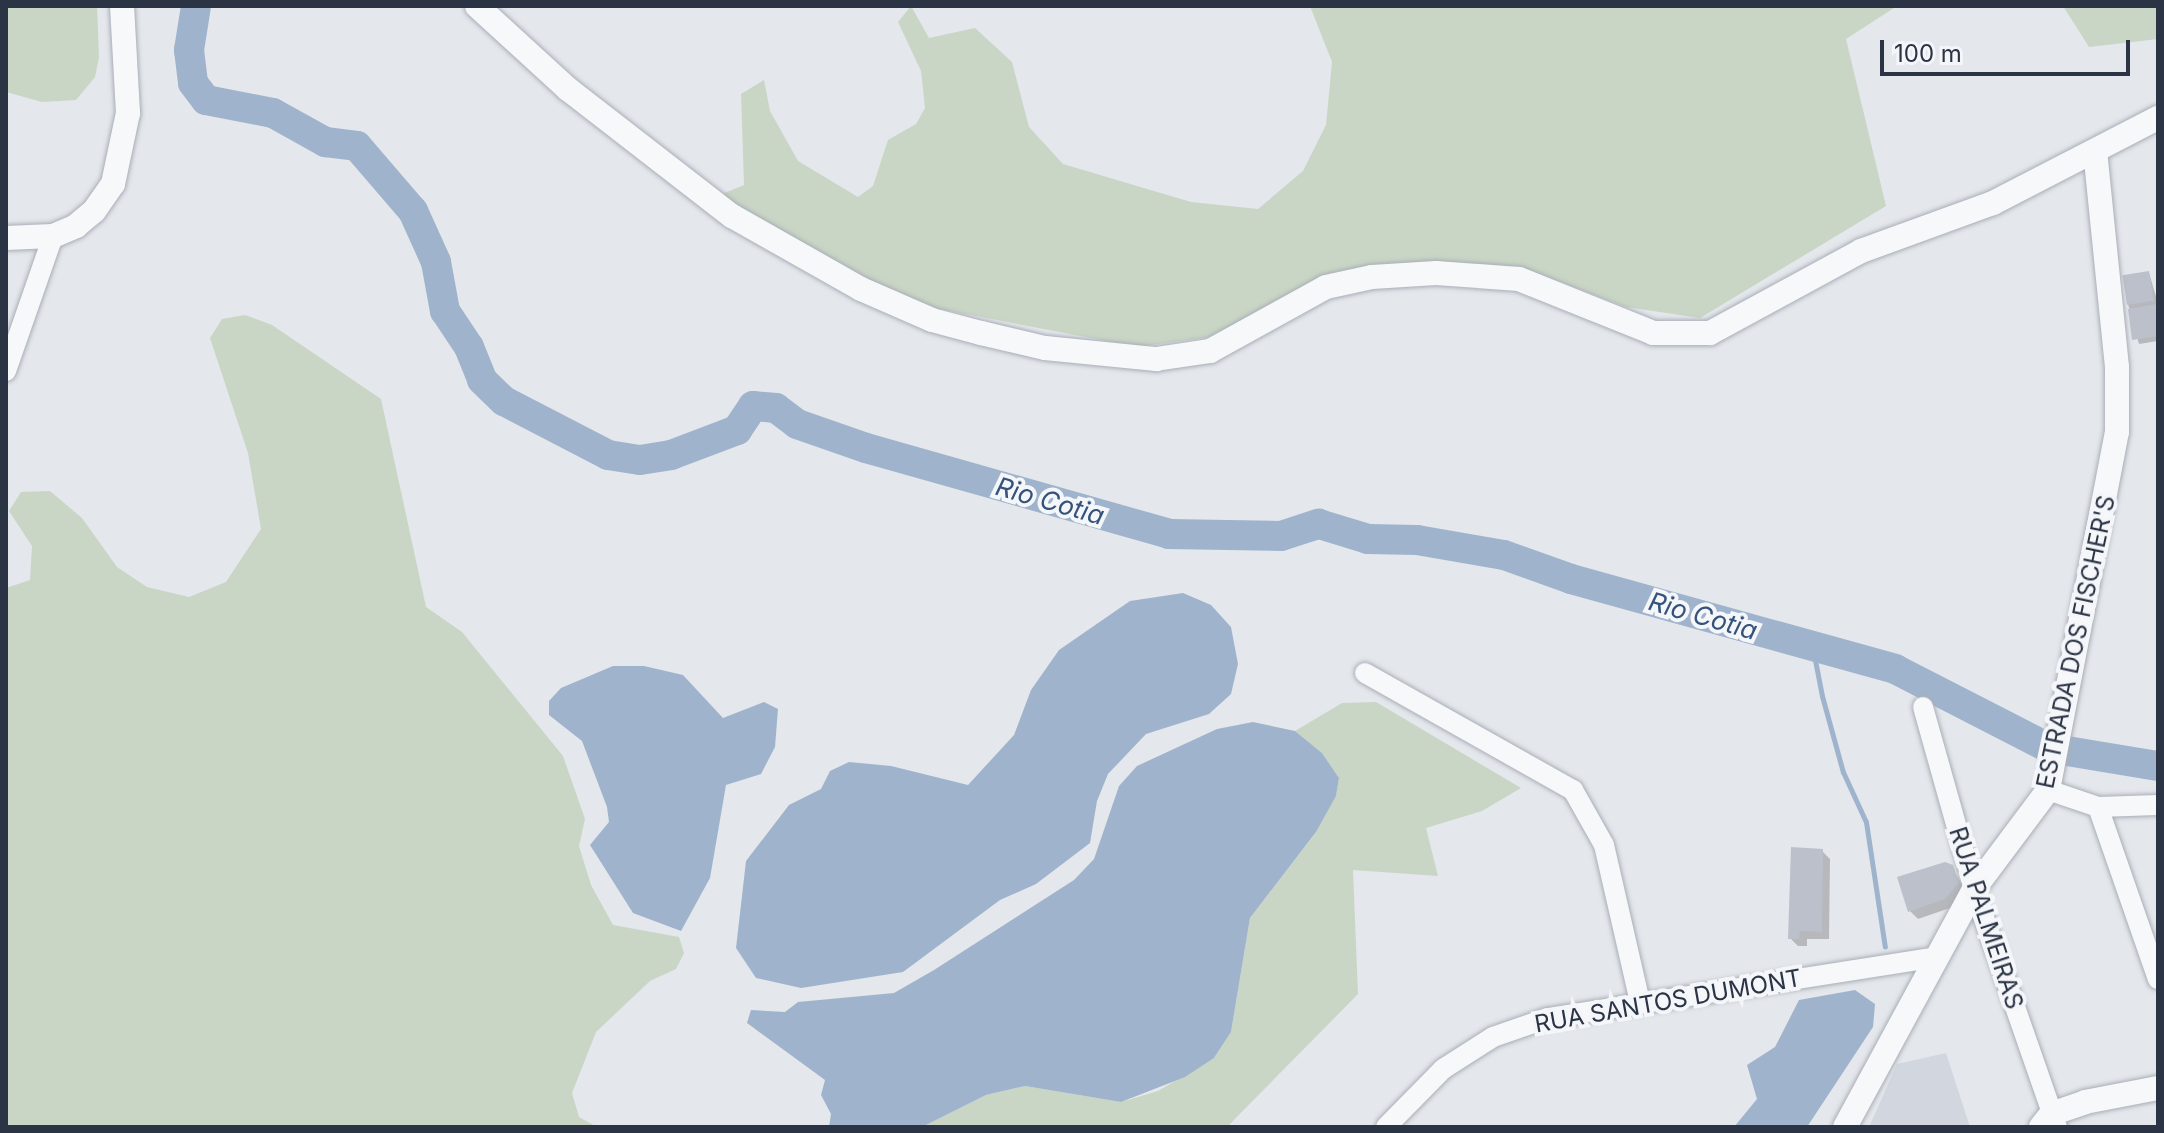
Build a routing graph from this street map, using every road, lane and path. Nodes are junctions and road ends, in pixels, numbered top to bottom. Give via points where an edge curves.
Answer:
1 (122, 6) edge
2 (477, 6) edge
3 (2158, 118) edge
4 (2095, 151) junction
5 (53, 236) junction
6 (6, 238) edge
7 (6, 371) edge
8 (1365, 673) dead end
9 (1923, 707) dead end
10 (2048, 790) junction
11 (2158, 805) edge
12 (2098, 807) junction
13 (1974, 889) junction
14 (1936, 957) junction
15 (2158, 979) edge
16 (1640, 1002) junction
17 (2158, 1088) edge
18 (2050, 1123) edge
19 (1386, 1127) edge
20 (1845, 1127) edge

1 - 5 street via 128,113 122,156 94,211
2 - 4 street via 656,160 732,216 835,275 932,320 1045,348 1117,356 1156,359 1210,351 1326,287 1372,277 1436,273 1519,279 1653,333 1710,333 1861,251 1993,203
3 - 4 street
4 - 10 street, ESTRADA DOS FISCHER'S via 2117,367 2117,432
5 - 6 street
5 - 7 street
8 - 16 street via 1573,790 1604,845
9 - 13 street, RUA PALMEIRAS
10 - 12 street
10 - 13 street, ESTRADA DOS FISCHER'S
11 - 12 street
12 - 15 street
13 - 14 street, ESTRADA DOS FISCHER'S
13 - 18 street, RUA PALMEIRAS
14 - 16 street, RUA SANTOS DUMONT
14 - 20 street, ESTRADA DOS FISCHER'S
16 - 19 street, RUA SANTOS DUMONT via 1548,1018 1493,1037 1443,1069
17 - 18 street

